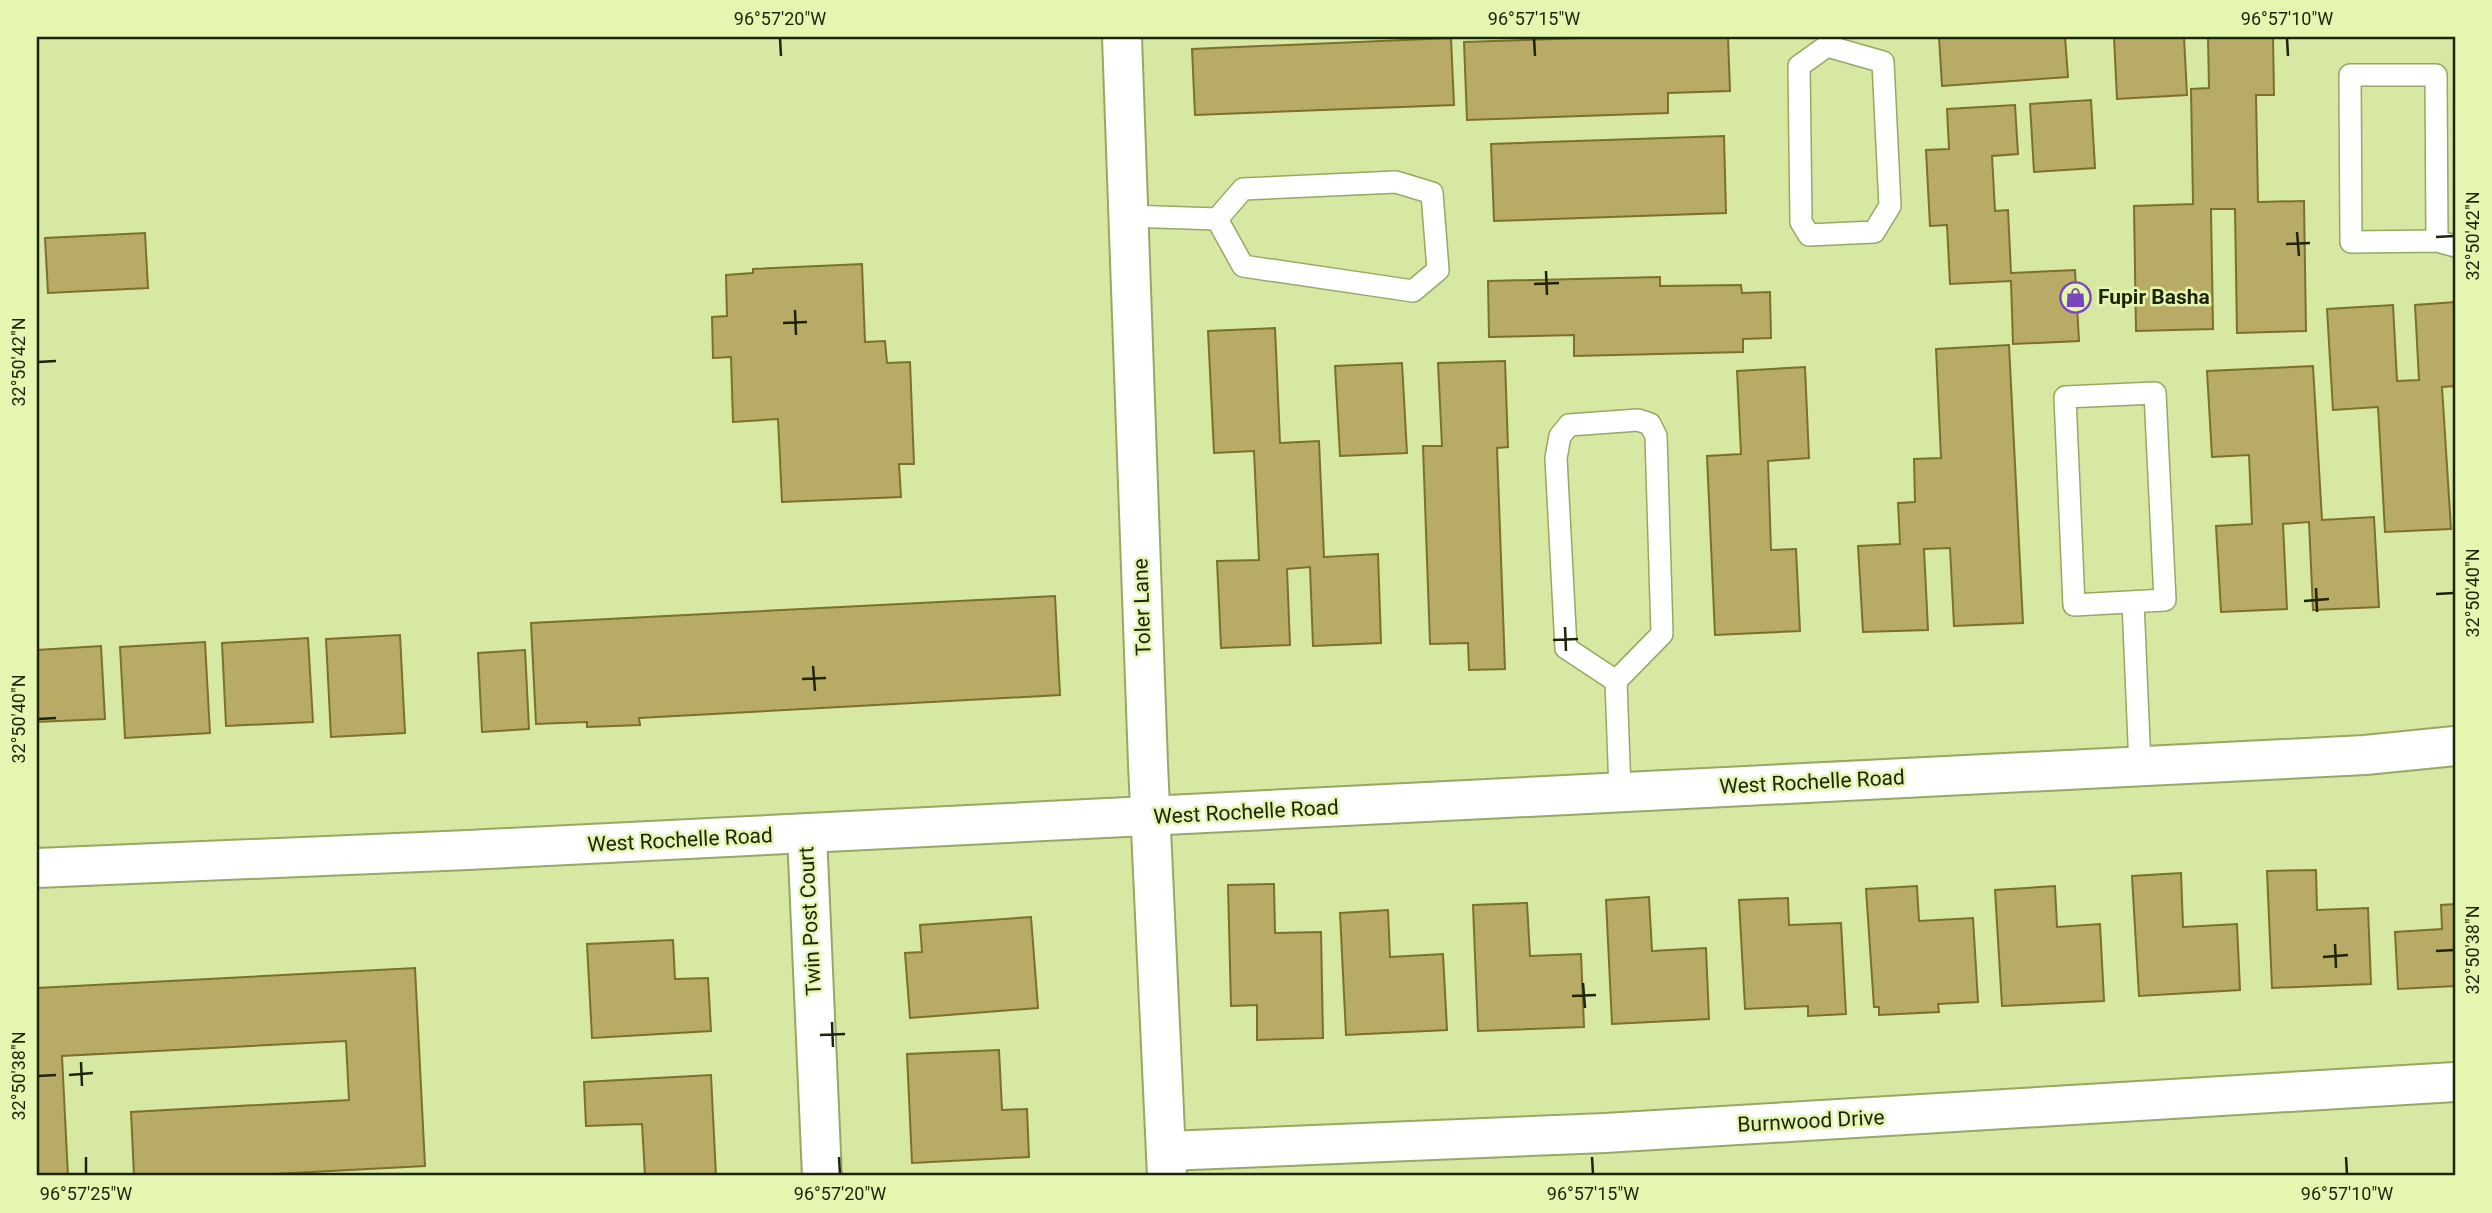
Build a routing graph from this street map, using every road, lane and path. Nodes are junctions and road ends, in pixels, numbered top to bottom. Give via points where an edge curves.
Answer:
1 (1122, 37) edge
2 (1827, 41) edge
3 (1129, 216) junction
4 (1217, 219) junction
5 (2446, 244) edge
6 (2133, 602) junction
7 (1616, 681) junction
8 (2455, 746) edge
9 (2140, 766) junction
10 (1620, 791) junction
11 (1150, 817) junction
12 (807, 834) junction
13 (37, 868) edge
14 (2455, 1082) edge
15 (1167, 1164) edge
16 (822, 1176) edge

1 - 3 street, Toler Lane
2 - 2 lane via 1799,66 1801,222 1809,235 1874,232 1890,206 1883,62
3 - 4 lane
3 - 11 street, Toler Lane
4 - 4 lane via 1243,189 1396,182 1432,194 1438,270 1413,292 1243,266
5 - 5 lane via 2436,75 2350,75 2351,242
6 - 6 lane via 2165,600 2155,393 2064,397 2074,604
6 - 9 lane
7 - 7 lane via 1662,635 1656,436 1650,424 1638,420 1569,425 1560,436 1556,458 1566,648
7 - 10 lane
8 - 9 street, West Rochelle Road
9 - 10 street, West Rochelle Road
10 - 11 street, West Rochelle Road
11 - 12 street, West Rochelle Road
11 - 15 street, Toler Lane
12 - 13 street, West Rochelle Road
12 - 16 street, Twin Post Court
14 - 15 street, Burnwood Drive

